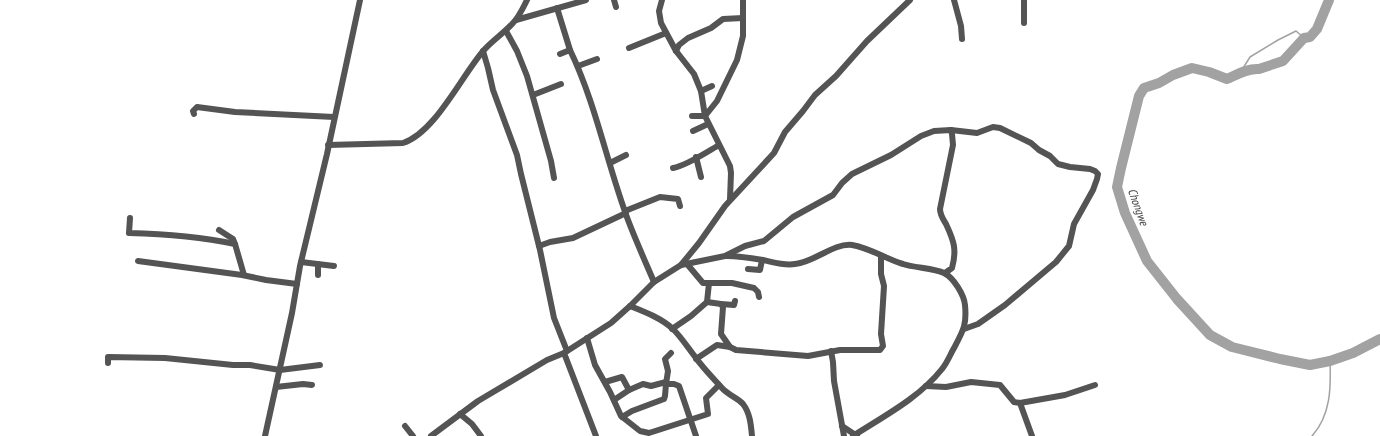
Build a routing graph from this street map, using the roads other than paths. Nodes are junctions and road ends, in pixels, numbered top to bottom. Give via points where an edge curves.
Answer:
1 (360, 0) edge
2 (528, 0) edge
3 (586, 0) edge
4 (614, 0) edge
5 (661, 0) edge
6 (743, 0) edge
7 (910, 0) edge
8 (954, 0) edge
9 (1024, 0) edge
10 (616, 7) dead end
11 (556, 8) junction
12 (743, 18) junction
13 (516, 20) junction
14 (1024, 23) dead end
15 (506, 31) junction
16 (666, 33) junction
17 (962, 39) dead end
18 (629, 48) dead end
19 (570, 50) junction
20 (483, 51) junction
21 (676, 51) junction
22 (560, 54) dead end
23 (597, 59) dead end
24 (578, 66) junction
25 (561, 84) dead end
26 (712, 86) dead end
27 (701, 91) junction
28 (533, 95) junction
29 (194, 114) dead end
30 (692, 116) dead end
31 (705, 116) junction
32 (334, 117) junction
33 (708, 124) junction
34 (951, 130) junction
35 (693, 131) dead end
36 (328, 145) junction
37 (719, 145) junction
38 (626, 155) dead end
39 (696, 158) junction
40 (610, 163) junction
41 (673, 168) dead end
42 (701, 177) dead end
43 (554, 178) dead end
44 (730, 199) junction
45 (680, 206) dead end
46 (626, 212) junction
47 (130, 218) dead end
48 (219, 230) dead end
49 (235, 244) junction
50 (539, 246) junction
51 (725, 256) junction
52 (881, 256) junction
53 (762, 260) junction
54 (138, 261) dead end
55 (301, 262) junction
56 (318, 264) junction
57 (684, 264) junction
58 (334, 266) dead end
59 (748, 268) dead end
60 (945, 273) junction
61 (244, 275) junction
62 (318, 275) dead end
63 (654, 282) junction
64 (709, 283) junction
65 (297, 284) junction
66 (759, 298) dead end
67 (735, 301) dead end
68 (707, 302) junction
69 (721, 304) junction
70 (630, 306) junction
71 (672, 329) junction
72 (964, 329) junction
73 (587, 338) junction
74 (730, 347) junction
75 (831, 351) junction
76 (565, 352) junction
77 (671, 353) dead end
78 (696, 359) junction
79 (108, 363) dead end
80 (320, 365) dead end
81 (280, 370) junction
82 (605, 382) junction
83 (666, 383) junction
84 (312, 385) dead end
85 (719, 385) junction
86 (1095, 385) dead end
87 (926, 386) junction
88 (276, 387) junction
89 (629, 390) junction
90 (614, 400) junction
91 (1020, 403) junction
92 (460, 414) junction
93 (622, 417) junction
94 (690, 420) junction
95 (405, 426) dead end
96 (842, 426) junction
97 (440, 433) edge
98 (640, 433) edge
99 (655, 434) edge
100 (265, 436) edge
101 (413, 436) edge
102 (431, 436) edge
103 (481, 436) edge
104 (596, 436) edge
105 (696, 436) edge
106 (752, 436) edge
107 (844, 436) edge
108 (855, 436) edge
109 (1032, 436) edge

1 - 32 street
2 - 13 street
3 - 11 street
4 - 10 street
5 - 16 street via 659,11
6 - 12 street
7 - 44 street via 815,94 785,132 774,153
8 - 17 street
9 - 14 street
11 - 13 street
11 - 19 street
12 - 21 street via 723,19 711,28 688,38
12 - 31 street via 743,36 737,60 717,102
13 - 15 street
15 - 20 street
15 - 28 street via 518,51
16 - 18 street
16 - 21 street
19 - 22 street
19 - 24 street
20 - 36 street via 433,121 408,141
20 - 50 street via 493,90 517,155
21 - 27 street via 694,74
23 - 24 street
24 - 40 street
25 - 28 street
26 - 27 street
27 - 31 street
28 - 43 street
29 - 32 street via 196,107 235,112
30 - 31 street
31 - 33 street
32 - 36 street
33 - 35 street
33 - 37 street
34 - 51 street via 934,131 921,136 891,155 852,174 833,195 793,217 764,241 745,246
34 - 60 street via 953,145 940,214 955,246 955,252 952,268
34 - 72 street via 977,133 1000,128 1031,143 1058,164 1090,169 1098,174 1093,190 1074,224 1069,246 1056,262 1005,305 978,324
36 - 55 street
37 - 39 street
37 - 44 street via 730,166
38 - 40 street
39 - 41 street via 682,167
39 - 42 street
40 - 46 street
44 - 57 street
45 - 46 street via 678,199 660,197
46 - 50 street via 573,238
46 - 63 street
47 - 49 street via 129,233 163,234
48 - 49 street via 233,239
49 - 61 street
50 - 76 street via 554,318
51 - 53 street
51 - 57 street
52 - 53 street via 850,245 841,246 801,263 783,264
52 - 60 street via 903,264
52 - 75 street via 884,286 882,348
53 - 59 street via 760,270
54 - 61 street
55 - 56 street
55 - 65 street
56 - 58 street
56 - 62 street
57 - 63 street
57 - 64 street via 702,283
60 - 72 street via 957,285 964,301
61 - 65 street
63 - 70 street
64 - 66 street via 732,283 754,288
64 - 68 street
65 - 81 street
67 - 69 street via 734,305
68 - 69 street
68 - 71 street
69 - 74 street via 721,334
70 - 71 street via 650,314
70 - 73 street via 611,323
71 - 78 street via 684,340
72 - 87 street via 943,368
73 - 76 street
73 - 82 street via 595,365
74 - 75 street via 736,350 808,356
74 - 78 street via 717,345
75 - 96 street
76 - 92 street via 547,360
76 - 104 street
77 - 83 street via 665,359 668,371
78 - 85 street
79 - 81 street via 108,357 165,358
80 - 81 street
81 - 88 street
82 - 89 street via 622,377
82 - 90 street
83 - 89 street via 651,386 644,384
83 - 93 street via 664,399
83 - 94 street via 679,386
84 - 88 street
85 - 94 street via 706,398 708,414
85 - 106 street via 744,405 751,423
86 - 91 street via 1065,395
87 - 91 street via 946,387 971,382 1000,385 1014,402
87 - 108 street via 909,401
88 - 100 street
89 - 90 street
90 - 93 street
91 - 109 street
92 - 97 street
92 - 103 street
93 - 98 street
94 - 99 street
94 - 105 street
95 - 101 street
96 - 107 street
96 - 108 street
97 - 102 street
98 - 99 street

